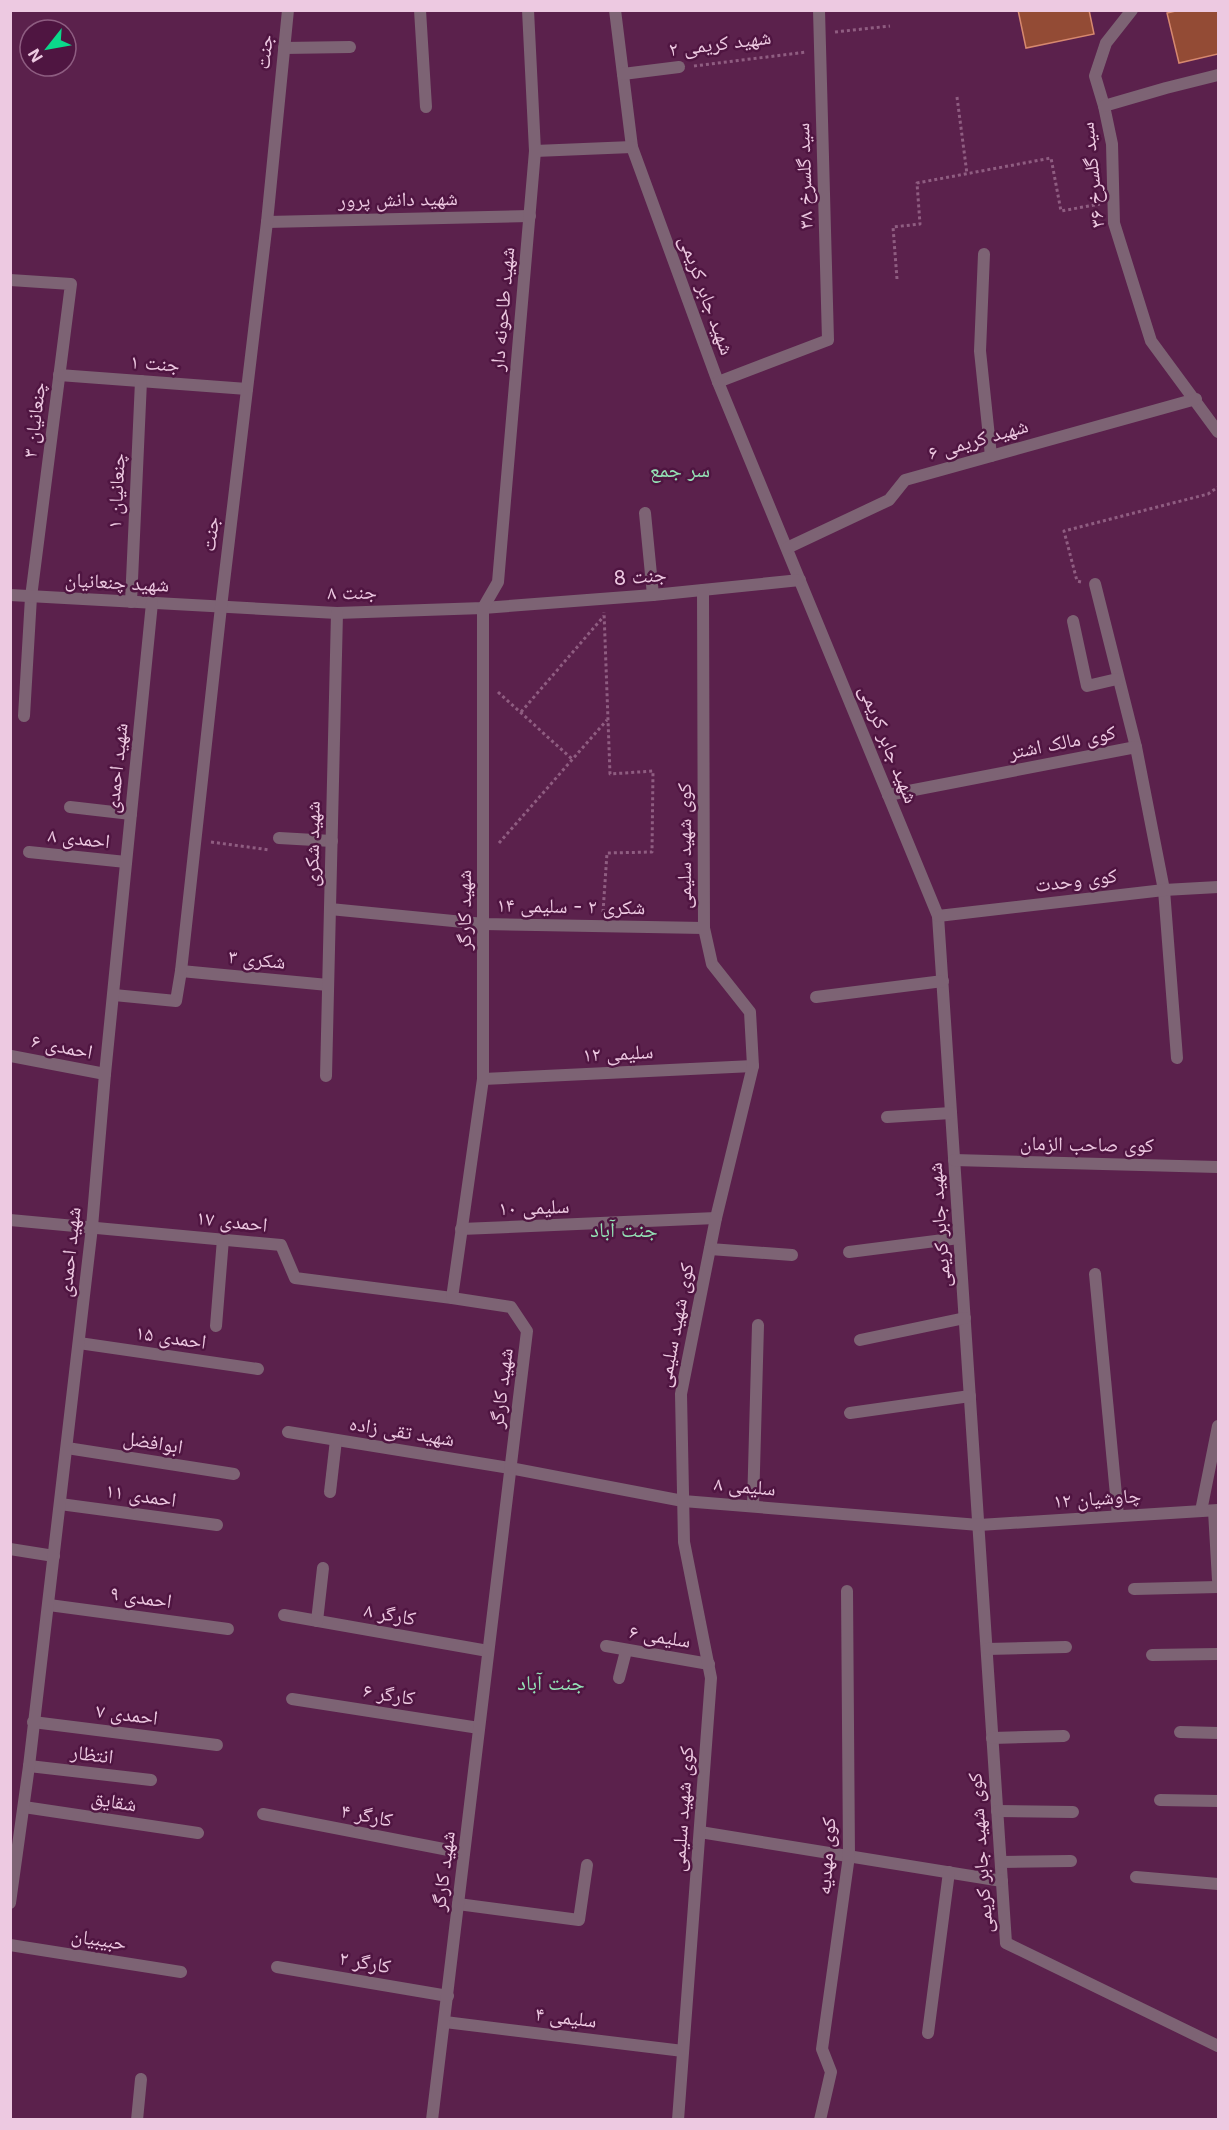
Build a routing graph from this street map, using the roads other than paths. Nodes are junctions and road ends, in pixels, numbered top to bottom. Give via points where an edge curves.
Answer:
1 (288, 10) edge
2 (420, 10) edge
3 (528, 10) edge
4 (615, 10) edge
5 (819, 10) edge
6 (1132, 10) edge
7 (351, 47) dead end
8 (284, 48) junction
9 (679, 68) road end
10 (623, 74) junction
11 (1218, 75) edge
12 (1104, 106) junction
13 (426, 107) dead end
14 (632, 147) junction
15 (536, 151) junction
16 (530, 216) junction
17 (267, 222) junction
18 (984, 254) dead end
19 (10, 280) edge
20 (59, 375) junction
21 (141, 381) junction
22 (718, 382) junction
23 (247, 389) junction
24 (1196, 399) junction
25 (1218, 432) edge
26 (991, 456) junction
27 (645, 513) dead end
28 (787, 548) junction
29 (800, 580) junction
30 (1095, 584) road end
31 (703, 590) junction
32 (653, 595) junction
33 (10, 596) edge
34 (32, 597) junction
35 (131, 602) junction
36 (152, 603) junction
37 (221, 607) junction
38 (483, 608) junction
39 (337, 613) junction
40 (1073, 621) dead end
41 (1117, 679) junction
42 (24, 716) dead end
43 (1136, 747) junction
44 (888, 795) junction
45 (70, 807) dead end
46 (130, 814) junction
47 (279, 838) road end
48 (332, 841) junction
49 (29, 852) dead end
50 (126, 862) junction
51 (1218, 887) edge
52 (1164, 890) junction
53 (330, 909) junction
54 (938, 916) junction
55 (484, 924) junction
56 (704, 928) junction
57 (181, 971) junction
58 (943, 981) junction
59 (328, 986) junction
60 (114, 995) junction
61 (816, 997) dead end
62 (11, 1056) edge
63 (1178, 1058) dead end
64 (753, 1066) junction
65 (105, 1074) junction
66 (326, 1076) dead end
67 (483, 1079) junction
68 (951, 1113) junction
69 (887, 1117) dead end
70 (954, 1160) junction
71 (1218, 1167) edge
72 (716, 1218) junction
73 (10, 1220) edge
74 (92, 1227) junction
75 (461, 1229) junction
76 (960, 1238) junction
77 (223, 1239) junction
78 (710, 1249) junction
79 (849, 1252) dead end
80 (792, 1255) dead end
81 (1095, 1274) dead end
82 (452, 1298) junction
83 (965, 1318) junction
84 (758, 1325) dead end
85 (216, 1326) dead end
86 (860, 1340) dead end
87 (79, 1343) junction
88 (258, 1369) dead end
89 (970, 1396) junction
90 (850, 1413) dead end
91 (1218, 1426) edge
92 (288, 1432) dead end
93 (336, 1440) junction
94 (67, 1448) junction
95 (510, 1468) junction
96 (234, 1474) dead end
97 (330, 1492) dead end
98 (683, 1501) junction
99 (60, 1504) junction
100 (753, 1506) junction
101 (1211, 1511) edge
102 (1118, 1516) junction
103 (218, 1525) dead end
104 (979, 1525) junction
105 (10, 1550) edge
106 (54, 1556) junction
107 (323, 1568) dead end
108 (1218, 1580) edge
109 (1218, 1587) edge
110 (1134, 1589) dead end
111 (847, 1591) dead end
112 (49, 1605) junction
113 (284, 1615) dead end
114 (317, 1622) junction
115 (228, 1629) dead end
116 (606, 1646) dead end
117 (1066, 1647) dead end
118 (987, 1649) junction
119 (488, 1651) junction
120 (626, 1651) junction
121 (1218, 1654) edge
122 (1152, 1655) dead end
123 (709, 1664) junction
124 (619, 1678) dead end
125 (292, 1699) dead end
126 (33, 1722) junction
127 (479, 1728) junction
128 (1180, 1732) dead end
129 (1218, 1733) edge
130 (1064, 1736) dead end
131 (993, 1738) junction
132 (217, 1745) dead end
133 (29, 1766) junction
134 (151, 1780) dead end
135 (1161, 1800) dead end
136 (1218, 1801) edge
137 (24, 1807) junction
138 (997, 1811) junction
139 (1072, 1812) dead end
140 (263, 1814) dead end
141 (700, 1832) junction
142 (198, 1833) dead end
143 (464, 1853) junction
144 (849, 1856) junction
145 (1071, 1861) dead end
146 (1001, 1862) junction
147 (587, 1865) dead end
148 (949, 1872) junction
149 (1136, 1877) dead end
150 (1002, 1881) junction
151 (1218, 1884) edge
152 (10, 1903) edge
153 (459, 1904) junction
154 (10, 1945) edge
155 (277, 1967) dead end
156 (181, 1972) dead end
157 (448, 1996) junction
158 (445, 2022) junction
159 (928, 2033) dead end
160 (1218, 2046) edge
161 (683, 2051) junction
162 (141, 2079) dead end
163 (137, 2120) edge
164 (432, 2120) edge
165 (678, 2120) edge
166 (820, 2120) edge

1 - 8 street, جنت
2 - 13 street
3 - 15 street, شهيد طاحونه دار
4 - 10 street, شهید جابر کریمی
5 - 22 street, سید گلسرخ ۳۸ via 828,340
6 - 12 street, سید گلسرخ ۳۶ via 1106,43 1095,76
7 - 8 street
8 - 17 street, جنت
9 - 10 street, شهید کریمی ۲
10 - 14 street, شهید جابر کریمی
11 - 12 street
12 - 24 street, سید گلسرخ ۳۶ via 1112,144 1113,223 1151,341
14 - 15 street
14 - 22 street, شهید جابر کریمی
15 - 16 street, شهيد طاحونه دار
16 - 17 street, شهید دانش پرور
16 - 38 street, شهيد طاحونه دار via 498,582
17 - 23 street, جنت
18 - 26 street via 980,351
19 - 20 street, چنعانیان ۳ via 70,284
20 - 21 street, جنت ۱
20 - 34 street, چنعانیان ۳
21 - 23 street, جنت ۱
21 - 35 street, چنعانیان ۱
22 - 28 street, شهید جابر کریمی
23 - 37 street, جنت
24 - 25 street, سید گلسرخ ۳۶
24 - 26 street, شهید کریمی ۶
26 - 28 street, شهید کریمی ۶ via 905,480 889,500
27 - 32 street
28 - 29 street, شهید جابر کریمی
29 - 31 street, جنت 8
29 - 44 street, شهید جابر کریمی
30 - 41 street
31 - 32 street, جنت 8
31 - 56 street, کوی شهید سلیمی
32 - 38 street, جنت 8
33 - 34 street, شهید چنعانیان
34 - 35 street, شهید چنعانیان
34 - 42 street, چنعانیان ۳
35 - 36 street, شهید چنعانیان
36 - 37 street, شهید چنعانیان
36 - 46 street, شهید احمدی
37 - 39 street, جنت ۸
37 - 57 street, جنت
38 - 39 street, جنت ۸
38 - 55 street, شهید کارگر
39 - 48 street, شهید شکری
40 - 41 street via 1087,686
41 - 43 street
43 - 44 street, کوی مالک اشتر
43 - 52 street, کوی مالک اشتر
44 - 54 street, شهید جابر کریمی
45 - 46 street
46 - 50 street, شهید احمدی
47 - 48 street
48 - 53 street, شهید شکری
49 - 50 street, احمدی ۸
50 - 60 street, شهید احمدی
51 - 52 street, کوی وحدت
52 - 54 street, کوی وحدت
52 - 63 street, کوی مالک اشتر
53 - 55 street, شکری ۲ - سلیمی ۱۴
53 - 59 street, شهید شکری
54 - 58 street, شهید جابر کریمی
55 - 56 street, شکری ۲ - سلیمی ۱۴
55 - 67 street, شهید کارگر
56 - 64 street, کوی شهید سلیمی via 712,964 750,1012
57 - 59 street, شکری ۳
57 - 60 street, جنت via 176,1001
58 - 61 street
58 - 68 street, شهید جابر کریمی
59 - 66 street, شهید شکری
60 - 65 street, شهید احمدی
62 - 65 street, احمدی ۶
64 - 67 street, سلیمی ۱۲
64 - 72 street, کوی شهید سلیمی
65 - 74 street, شهید احمدی
67 - 75 street, شهید کارگر
68 - 69 street
68 - 70 street, شهید جابر کریمی
70 - 71 street, کوی صاحب الزمان
70 - 76 street, شهید جابر کریمی
72 - 75 street, سلیمی ۱۰
72 - 78 street, کوی شهید سلیمی
73 - 74 street, احمدی ۱۷
74 - 77 street, احمدی ۱۷
74 - 87 street, شهید احمدی
75 - 82 street, شهید کارگر
76 - 79 street
76 - 83 street, شهید جابر کریمی
77 - 82 street, احمدی ۱۷ via 281,1245 295,1278
77 - 85 street
78 - 80 street
78 - 98 street, کوی شهید سلیمی via 681,1394
81 - 102 street
82 - 95 street, شهید کارگر via 511,1306 527,1331
83 - 86 street
83 - 89 street, شهید جابر کریمی
84 - 100 street
87 - 88 street, احمدی ۱۵
87 - 94 street, شهید احمدی
89 - 90 street
89 - 104 street, شهید جابر کریمی
91 - 101 street
92 - 93 street, شهید تقی زاده
93 - 95 street, شهید تقی زاده
93 - 97 street
94 - 96 street, ابوافضل
94 - 99 street, شهید احمدی
95 - 98 street, سلیمی ۸
95 - 119 street, شهید کارگر
98 - 100 street, سلیمی ۸
98 - 123 street, کوی شهید سلیمی via 684,1542
99 - 103 street, احمدی ۱۱
99 - 106 street, شهید احمدی
100 - 104 street, سلیمی ۸
101 - 102 street, چاوشیان ۱۲
101 - 108 street
102 - 104 street, چاوشیان ۱۲
104 - 118 street, کوی شهید جابر کریمی
105 - 106 street
106 - 112 street, شهید احمدی
107 - 114 street
109 - 110 street
111 - 144 street, کوی مهدیه
112 - 115 street, احمدی ۹
112 - 126 street, شهید احمدی
113 - 114 street, کارگر ۸
114 - 119 street, کارگر ۸
116 - 120 street, سلیمی ۶
117 - 118 street
118 - 131 street, کوی شهید جابر کریمی
119 - 127 street, شهید کارگر
120 - 123 street, سلیمی ۶
120 - 124 street
121 - 122 street
123 - 141 street, کوی شهید سلیمی
125 - 127 street, کارگر ۶
126 - 132 street, احمدی ۷
126 - 133 street, شهید احمدی
127 - 143 street, شهید کارگر
128 - 129 street
130 - 131 street
131 - 138 street, کوی شهید جابر کریمی
133 - 134 street, انتظار
133 - 137 street, شهید احمدی
135 - 136 street
137 - 142 street, شقایق
137 - 152 street, شهید احمدی
138 - 139 street
138 - 146 street, کوی شهید جابر کریمی
140 - 143 street, کارگر ۴
141 - 144 street
141 - 161 street, کوی شهید سلیمی
143 - 153 street, شهید کارگر
144 - 148 street
144 - 166 street, کوی مهدیه via 822,2049 831,2072
145 - 146 street
146 - 150 street, کوی شهید جابر کریمی
147 - 153 street via 579,1920
148 - 150 street
148 - 159 street
149 - 151 street
150 - 160 street, کوی شهید جابر کریمی via 1006,1943
153 - 157 street, شهید کارگر
154 - 156 street, حبیبیان
155 - 157 street, کارگر ۲
157 - 158 street, شهید کارگر
158 - 161 street, سلیمی ۴
158 - 164 street, شهید کارگر
161 - 165 street, کوی شهید سلیمی
162 - 163 street

